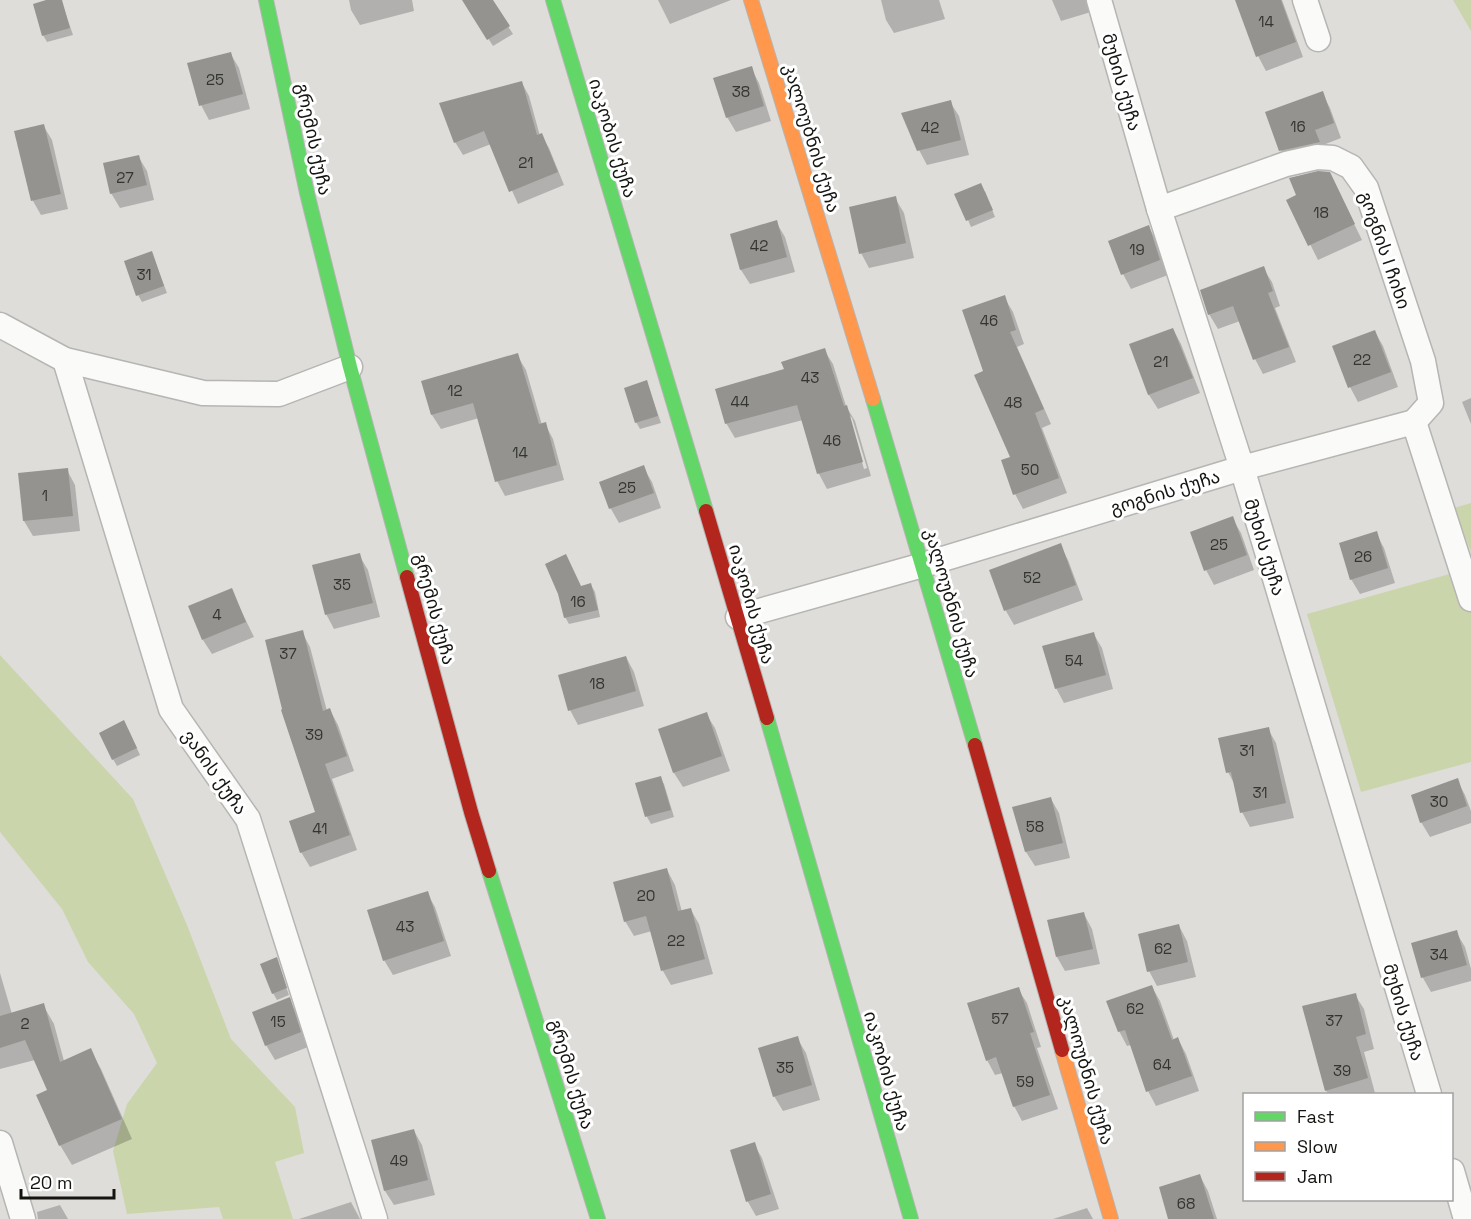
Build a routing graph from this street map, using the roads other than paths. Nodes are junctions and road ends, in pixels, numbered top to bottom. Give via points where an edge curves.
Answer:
1 (266, 0) edge
2 (553, 0) edge
3 (751, 0) edge
4 (1099, 0) edge
5 (1305, 0) edge
6 (1318, 39) dead end
7 (1159, 209) junction
8 (0, 325) edge
9 (65, 360) junction
10 (350, 367) junction
11 (1414, 422) junction
12 (1242, 468) junction
13 (923, 565) junction
14 (1471, 599) edge
15 (738, 617) junction
16 (1428, 1093) edge
17 (0, 1143) edge
18 (1453, 1174) edge
19 (22, 1219) edge
20 (375, 1219) edge
21 (598, 1219) edge
22 (911, 1219) edge
23 (1111, 1219) edge
24 (1466, 1219) edge

1 - 10 street, გრემის ქუჩა via 307,193
2 - 15 street, იაკობის ქუჩა
3 - 13 street, კალოუბნის ქუჩა
4 - 7 street, მუხის ქუჩა
5 - 6 street
7 - 11 street, გოგნის I ჩიხი via 1317,157 1334,158 1351,167 1366,188 1423,361 1431,403
7 - 12 street, მუხის ქუჩა
8 - 9 street
9 - 10 street via 203,393 279,394
9 - 20 street, ვანის ქუჩა via 171,708 248,819
10 - 21 street, გრემის ქუჩა via 471,812
11 - 12 street, გოგნის ქუჩა
11 - 14 street
12 - 13 street, გოგნის ქუჩა
12 - 16 street, მუხის ქუჩა
13 - 15 street, გოგნის ქუჩა
13 - 23 street, კალოუბნის ქუჩა
15 - 22 street, იაკობის ქუჩა
17 - 19 street
18 - 24 street

